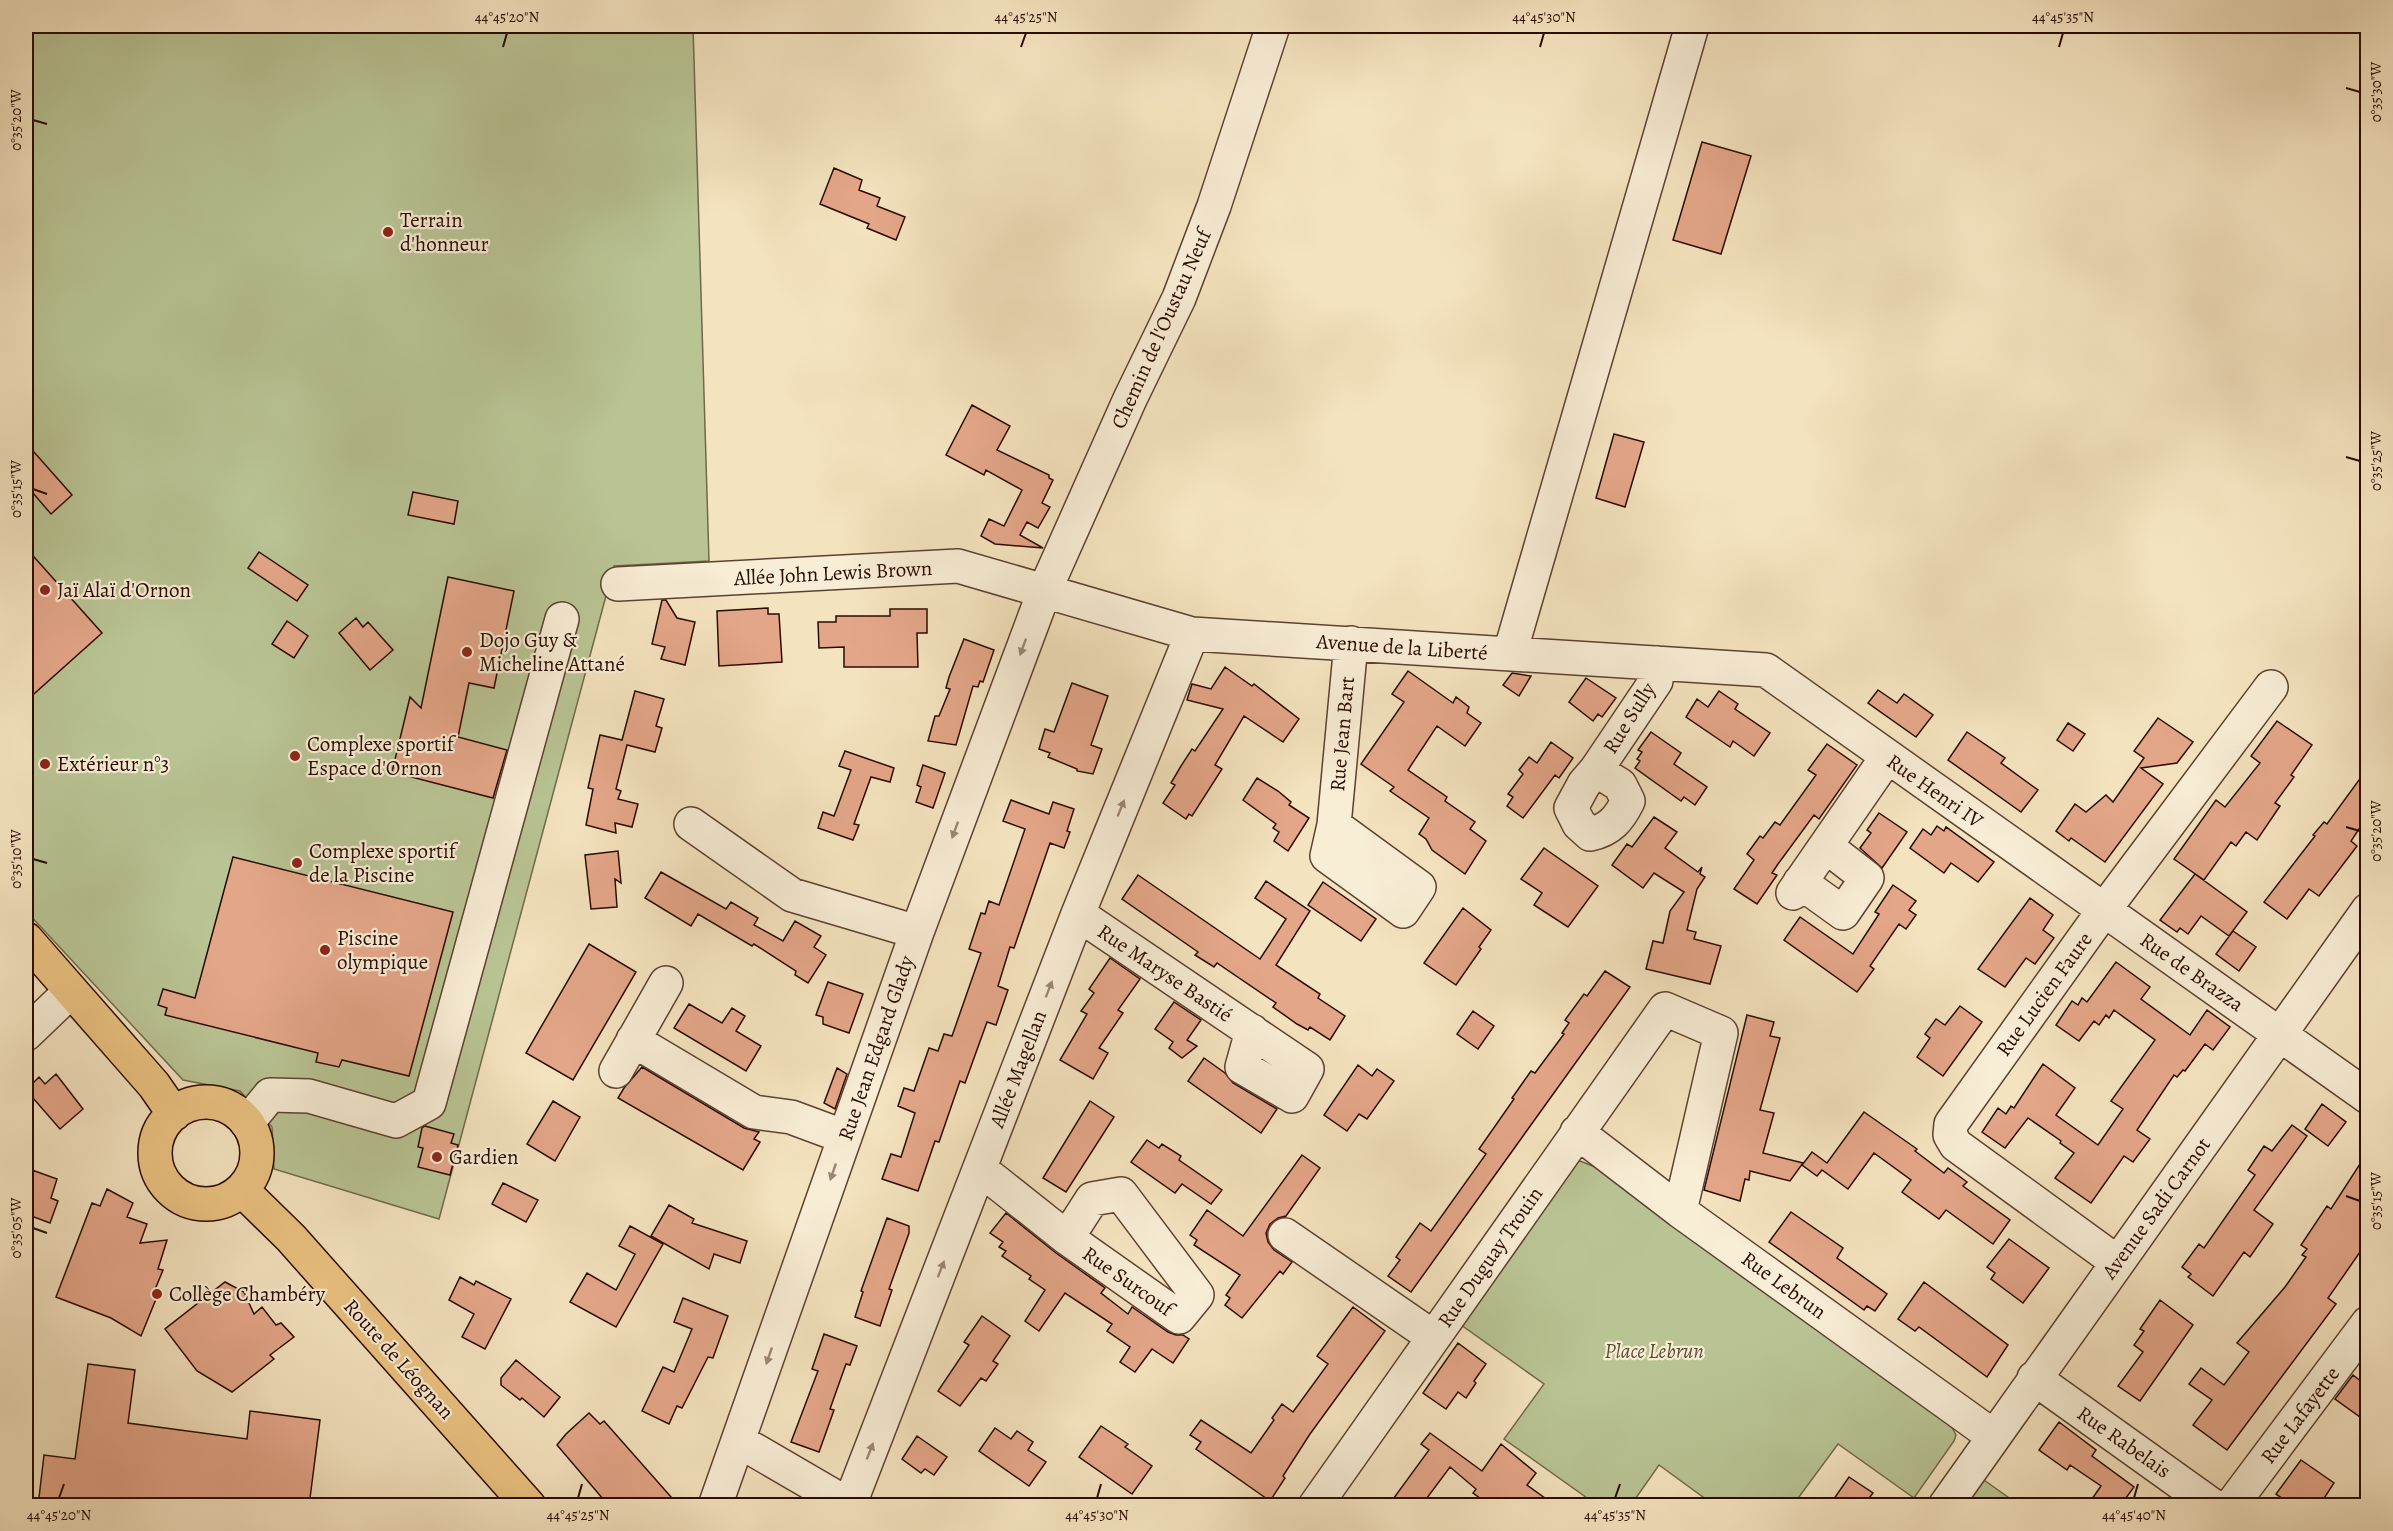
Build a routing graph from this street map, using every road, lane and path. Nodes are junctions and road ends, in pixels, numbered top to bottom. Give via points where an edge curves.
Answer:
1 (1273, 26) edge
2 (1692, 26) edge
3 (618, 584) dead end
4 (1044, 592) junction
5 (562, 619) dead end
6 (1192, 634) junction
7 (1351, 644) junction
8 (1510, 654) junction
9 (1657, 663) junction
10 (1766, 670) joint
11 (2271, 687) dead end
12 (1887, 757) junction
13 (1596, 770) dead end
14 (691, 824) dead end
15 (1334, 825) dead end
16 (1827, 847) junction
17 (2104, 910) junction
18 (2367, 910) edge
19 (1078, 914) junction
20 (917, 932) junction
21 (26, 939) edge
22 (666, 983) dead end
23 (71, 991) junction
24 (1252, 1031) dead end
25 (2280, 1034) junction
26 (26, 1035) edge
27 (633, 1040) junction
28 (616, 1071) dead end
29 (2367, 1097) edge
30 (174, 1114) junction
31 (247, 1123) junction
32 (1577, 1132) junction
33 (845, 1137) junction
34 (980, 1169) junction
35 (242, 1190) junction
36 (1680, 1211) junction
37 (1285, 1235) dead end
38 (1067, 1238) dead end
39 (2117, 1262) junction
40 (1433, 1337) junction
41 (2362, 1343) edge
42 (2034, 1378) junction
43 (1993, 1436) junction
44 (740, 1441) junction
45 (1319, 1504) edge
46 (849, 1505) edge
47 (529, 1506) edge
48 (715, 1506) edge
49 (854, 1506) edge
50 (1945, 1506) edge
51 (2213, 1506) edge
52 (2231, 1506) edge

1 - 4 street, Chemin de l'Oustau Neuf via 1214,206 1179,298
2 - 8 street
3 - 4 street, Allée John Lewis Brown via 958,567
4 - 6 street, Avenue de la Liberté
4 -> 20 street, Rue Jean Edgard Glady
5 - 31 street via 429,1104 396,1121 309,1095 270,1095
6 - 7 street, Avenue de la Liberté
19 -> 6 street, Allée Magellan
7 - 8 street, Avenue de la Liberté
7 - 15 street, Rue Jean Bart
8 - 9 street, Avenue de la Liberté
9 - 10 street, Avenue de la Liberté
9 - 13 street, Rue Sully via 1656,681
10 - 12 street, Rue Henri IV
11 - 17 street, Rue Lucien Faure
12 - 16 street
12 - 17 street, Rue Henri IV
14 - 20 street via 792,895
16 - 16 street via 1797,888 1843,913 1866,878
17 - 25 street, Rue de Brazza
17 - 39 street, Rue Lucien Faure via 1958,1113 1950,1135 1956,1145
18 - 25 street, Avenue Sadi Carnot
19 - 24 street, Rue Maryse Bastié
34 -> 19 street, Allée Magellan
20 - 33 street, Rue Jean Edgard Glady
21 - 23 main road
22 - 27 street
23 - 26 street
23 - 30 main road via 154,1085
25 - 29 street, Rue de Brazza
25 - 39 street, Avenue Sadi Carnot
27 - 28 street
27 - 33 street via 754,1112 791,1117
30 - 31 main road via 204,1102 235,1111
30 - 35 main road via 156,1141 159,1174 168,1188 196,1204 213,1204
31 - 35 main road via 254,1136 256,1164
32 - 36 street, Rue Lebrun
32 - 36 street, Rue Duguay Trouin via 1665,1009 1721,1033
32 - 40 street, Rue Duguay Trouin
33 -> 44 street, Rue Jean Edgard Glady
34 - 38 street, Rue Surcouf
46 -> 34 street, Allée Magellan
35 - 47 main road, Route de Léognan via 291,1238
36 - 43 street, Rue Lebrun
37 - 40 street
39 - 42 street, Avenue Sadi Carnot
40 - 45 street, Rue Duguay Trouin
41 - 52 street, Rue Lafayette
42 - 43 street, Avenue Sadi Carnot
42 - 51 street, Rue Rabelais
43 - 50 street, Avenue Sadi Carnot
44 - 46 street
44 - 48 street, Rue Jean Edgard Glady
46 - 49 street

